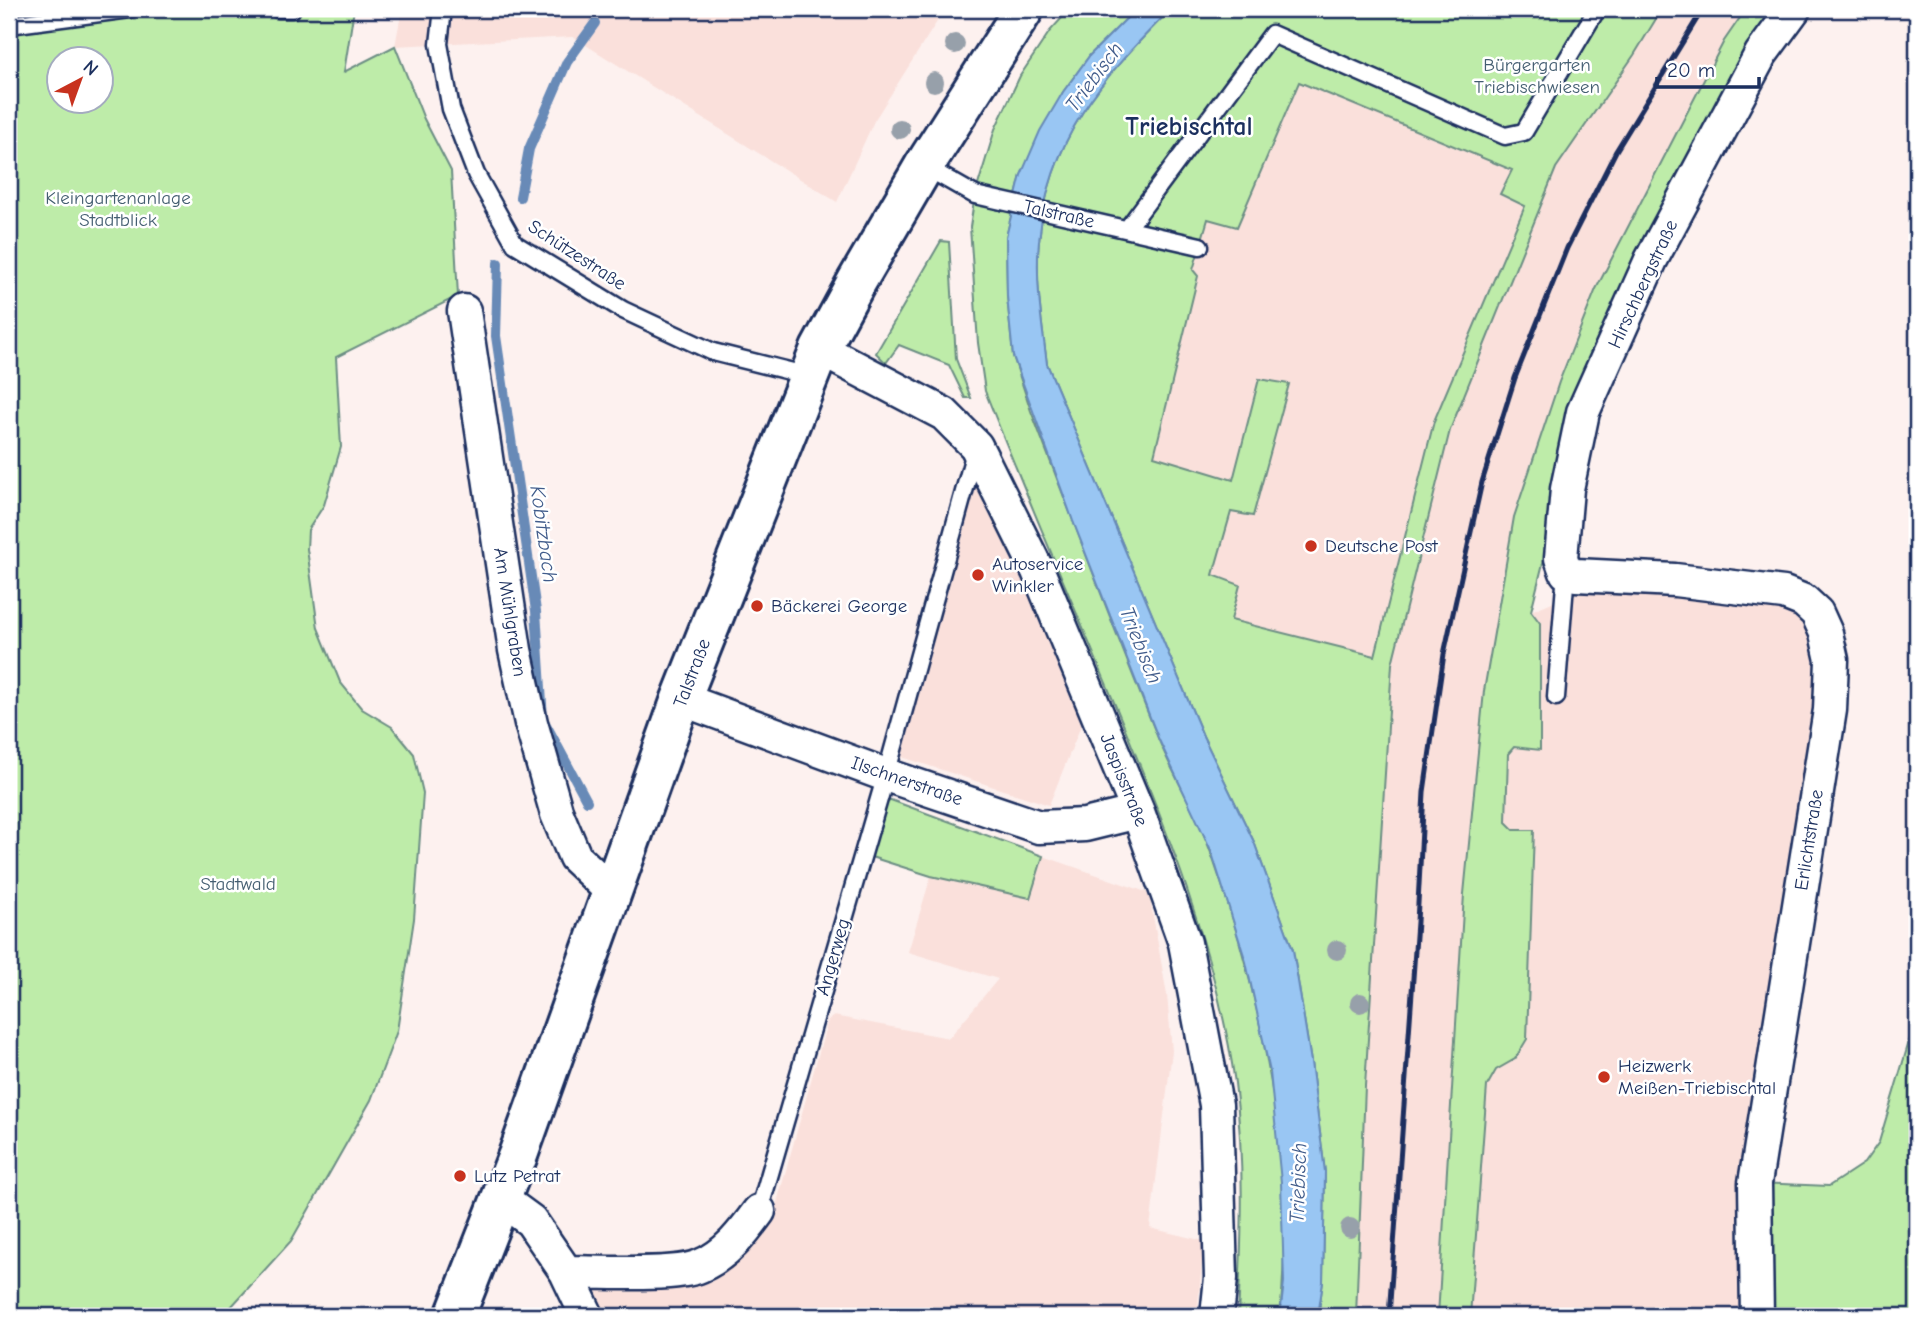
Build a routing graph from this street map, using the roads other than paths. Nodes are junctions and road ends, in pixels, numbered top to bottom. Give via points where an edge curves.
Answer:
1 (130, 9) edge
2 (278, 9) edge
3 (292, 9) edge
4 (443, 9) edge
5 (1024, 9) edge
6 (1597, 9) edge
7 (1794, 9) edge
8 (9, 25) edge
9 (924, 166) junction
10 (1127, 229) junction
11 (1200, 246) dead end
12 (464, 311) dead end
13 (815, 363) junction
14 (976, 446) junction
15 (1571, 573) junction
16 (1556, 696) dead end
17 (681, 699) junction
18 (886, 775) junction
19 (1138, 812) junction
20 (612, 892) junction
21 (501, 1199) junction
22 (759, 1211) joint
23 (566, 1272) junction
24 (455, 1316) edge
25 (587, 1316) edge
26 (1217, 1316) edge
27 (1757, 1316) edge

1 - 8 lane
2 - 3 lane
4 - 13 lane, Schützestraße via 439,44 452,109 476,174 515,244 623,310 713,352
5 - 9 main road, Talstraße
6 - 10 lane via 1524,132 1505,136 1272,34
7 - 15 street, Hirschbergstraße via 1761,54 1651,260 1583,412 1567,489 1561,558
9 - 10 lane, Talstraße via 975,195
9 - 13 main road, Talstraße
10 - 11 lane, Talstraße
12 - 20 street, Am Mühlgraben via 515,650 531,723 556,814 575,857
13 - 14 street, Jaspisstraße via 944,414
13 - 17 main road, Talstraße
14 - 18 lane, Angerweg
14 - 19 street, Jaspisstraße via 1038,571
15 - 16 lane
15 - 27 street, Erlichtstraße via 1784,593 1804,601 1817,613 1826,633 1832,660 1830,710 1755,1183
17 - 18 street, Ilschnerstraße
17 - 20 main road, Talstraße
18 - 19 street, Ilschnerstraße via 1038,827 1085,825
18 - 22 lane, Angerweg
19 - 26 street, Jaspisstraße via 1185,943 1216,1105 1221,1278
20 - 21 main road, Talstraße
21 - 23 street via 531,1221
21 - 24 main road, Talstraße
22 - 23 street, Angerweg via 743,1233 699,1267
23 - 25 street

